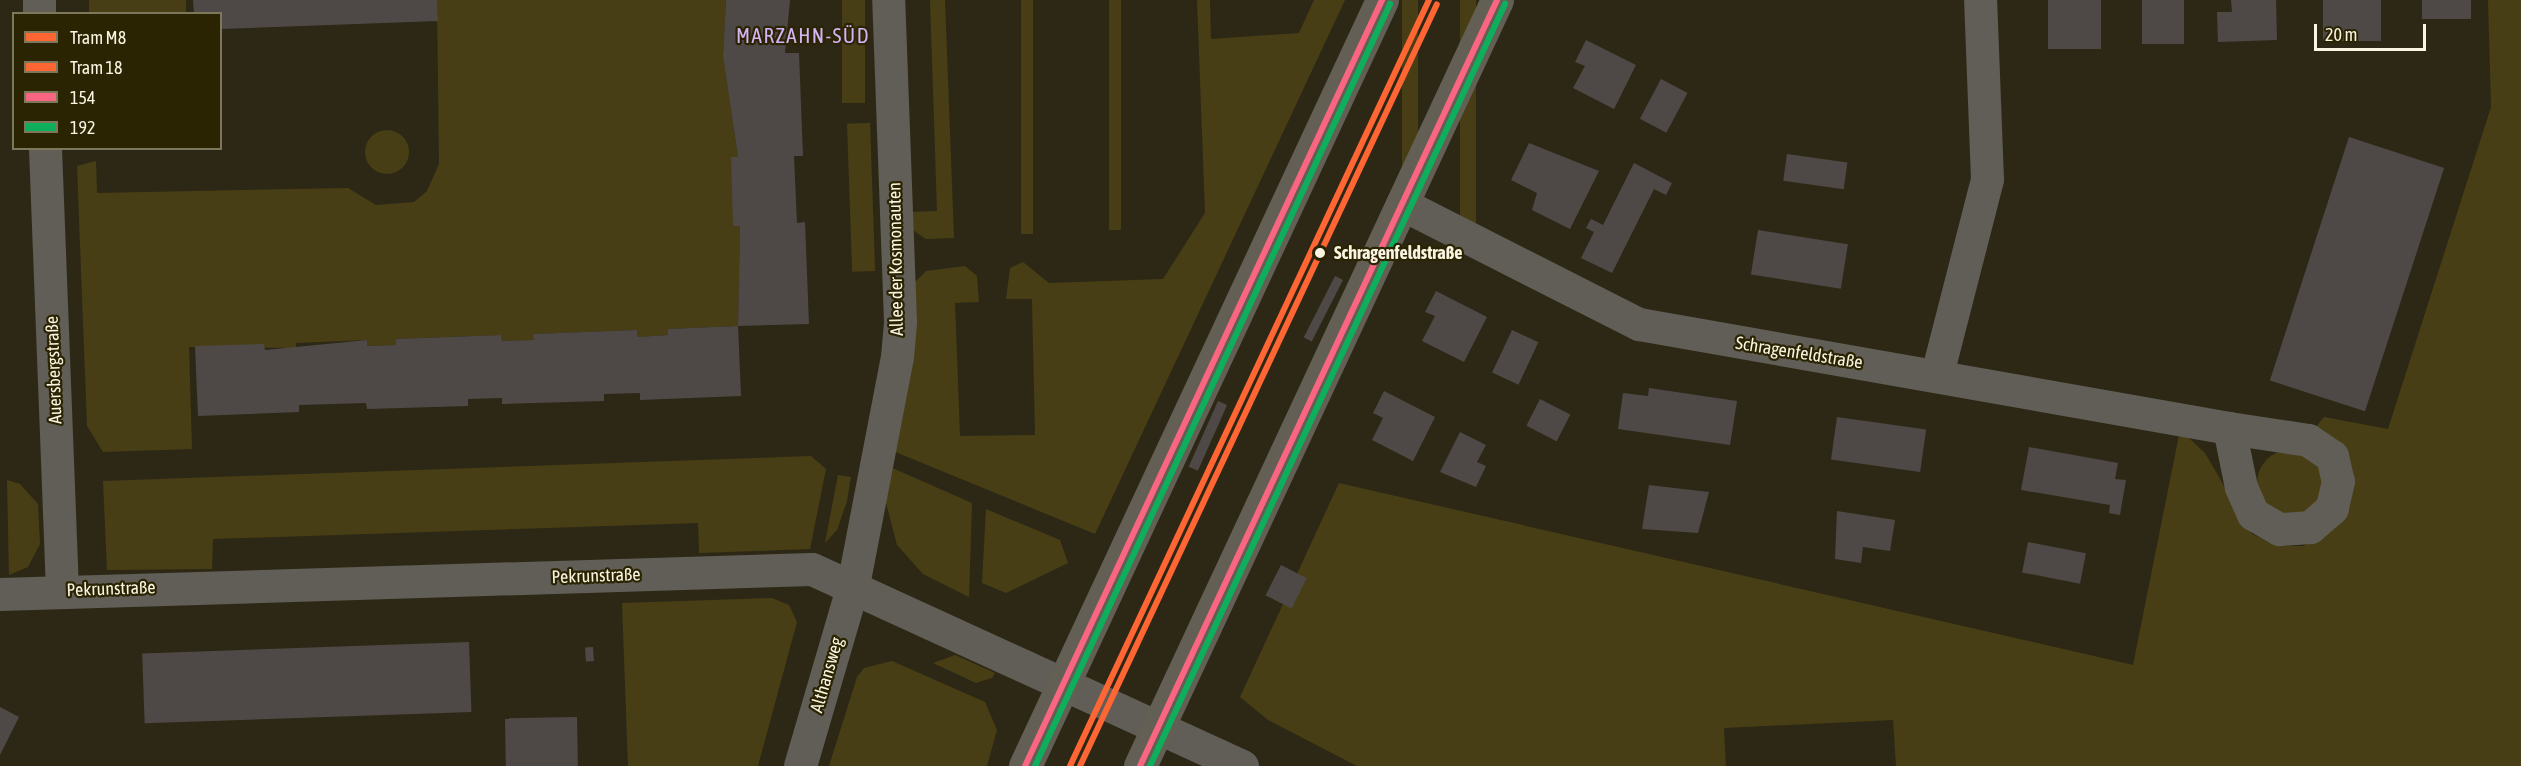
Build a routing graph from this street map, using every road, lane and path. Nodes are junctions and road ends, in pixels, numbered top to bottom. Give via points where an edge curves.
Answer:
1 (888, 0) edge
2 (1382, 0) edge
3 (1497, 0) edge
4 (1980, 0) edge
5 (45, 150) edge
6 (1402, 204) junction
7 (1937, 374) junction
8 (2229, 428) dead end
9 (853, 585) junction
10 (62, 591) junction
11 (0, 594) edge
12 (1064, 683) junction
13 (1158, 728) junction
14 (800, 766) edge
15 (1025, 766) edge
16 (1140, 766) edge
17 (1242, 766) edge

1 - 9 street, Allee der Kosmonauten via 900,321
2 - 12 main road
3 - 6 main road
4 - 7 street via 1987,179
5 - 10 street, Auersbergstraße
6 - 7 street, Schragenfeldstraße via 1639,324
6 - 13 main road
7 - 8 street, Schragenfeldstraße
9 - 10 street, Pekrunstraße via 812,570
9 - 12 street, Pekrunstraße
9 - 14 street, Althansweg
10 - 11 street, Pekrunstraße
12 - 13 street, Pekrunstraße
12 - 15 main road
13 - 16 main road
13 - 17 street, Pekrunstraße

